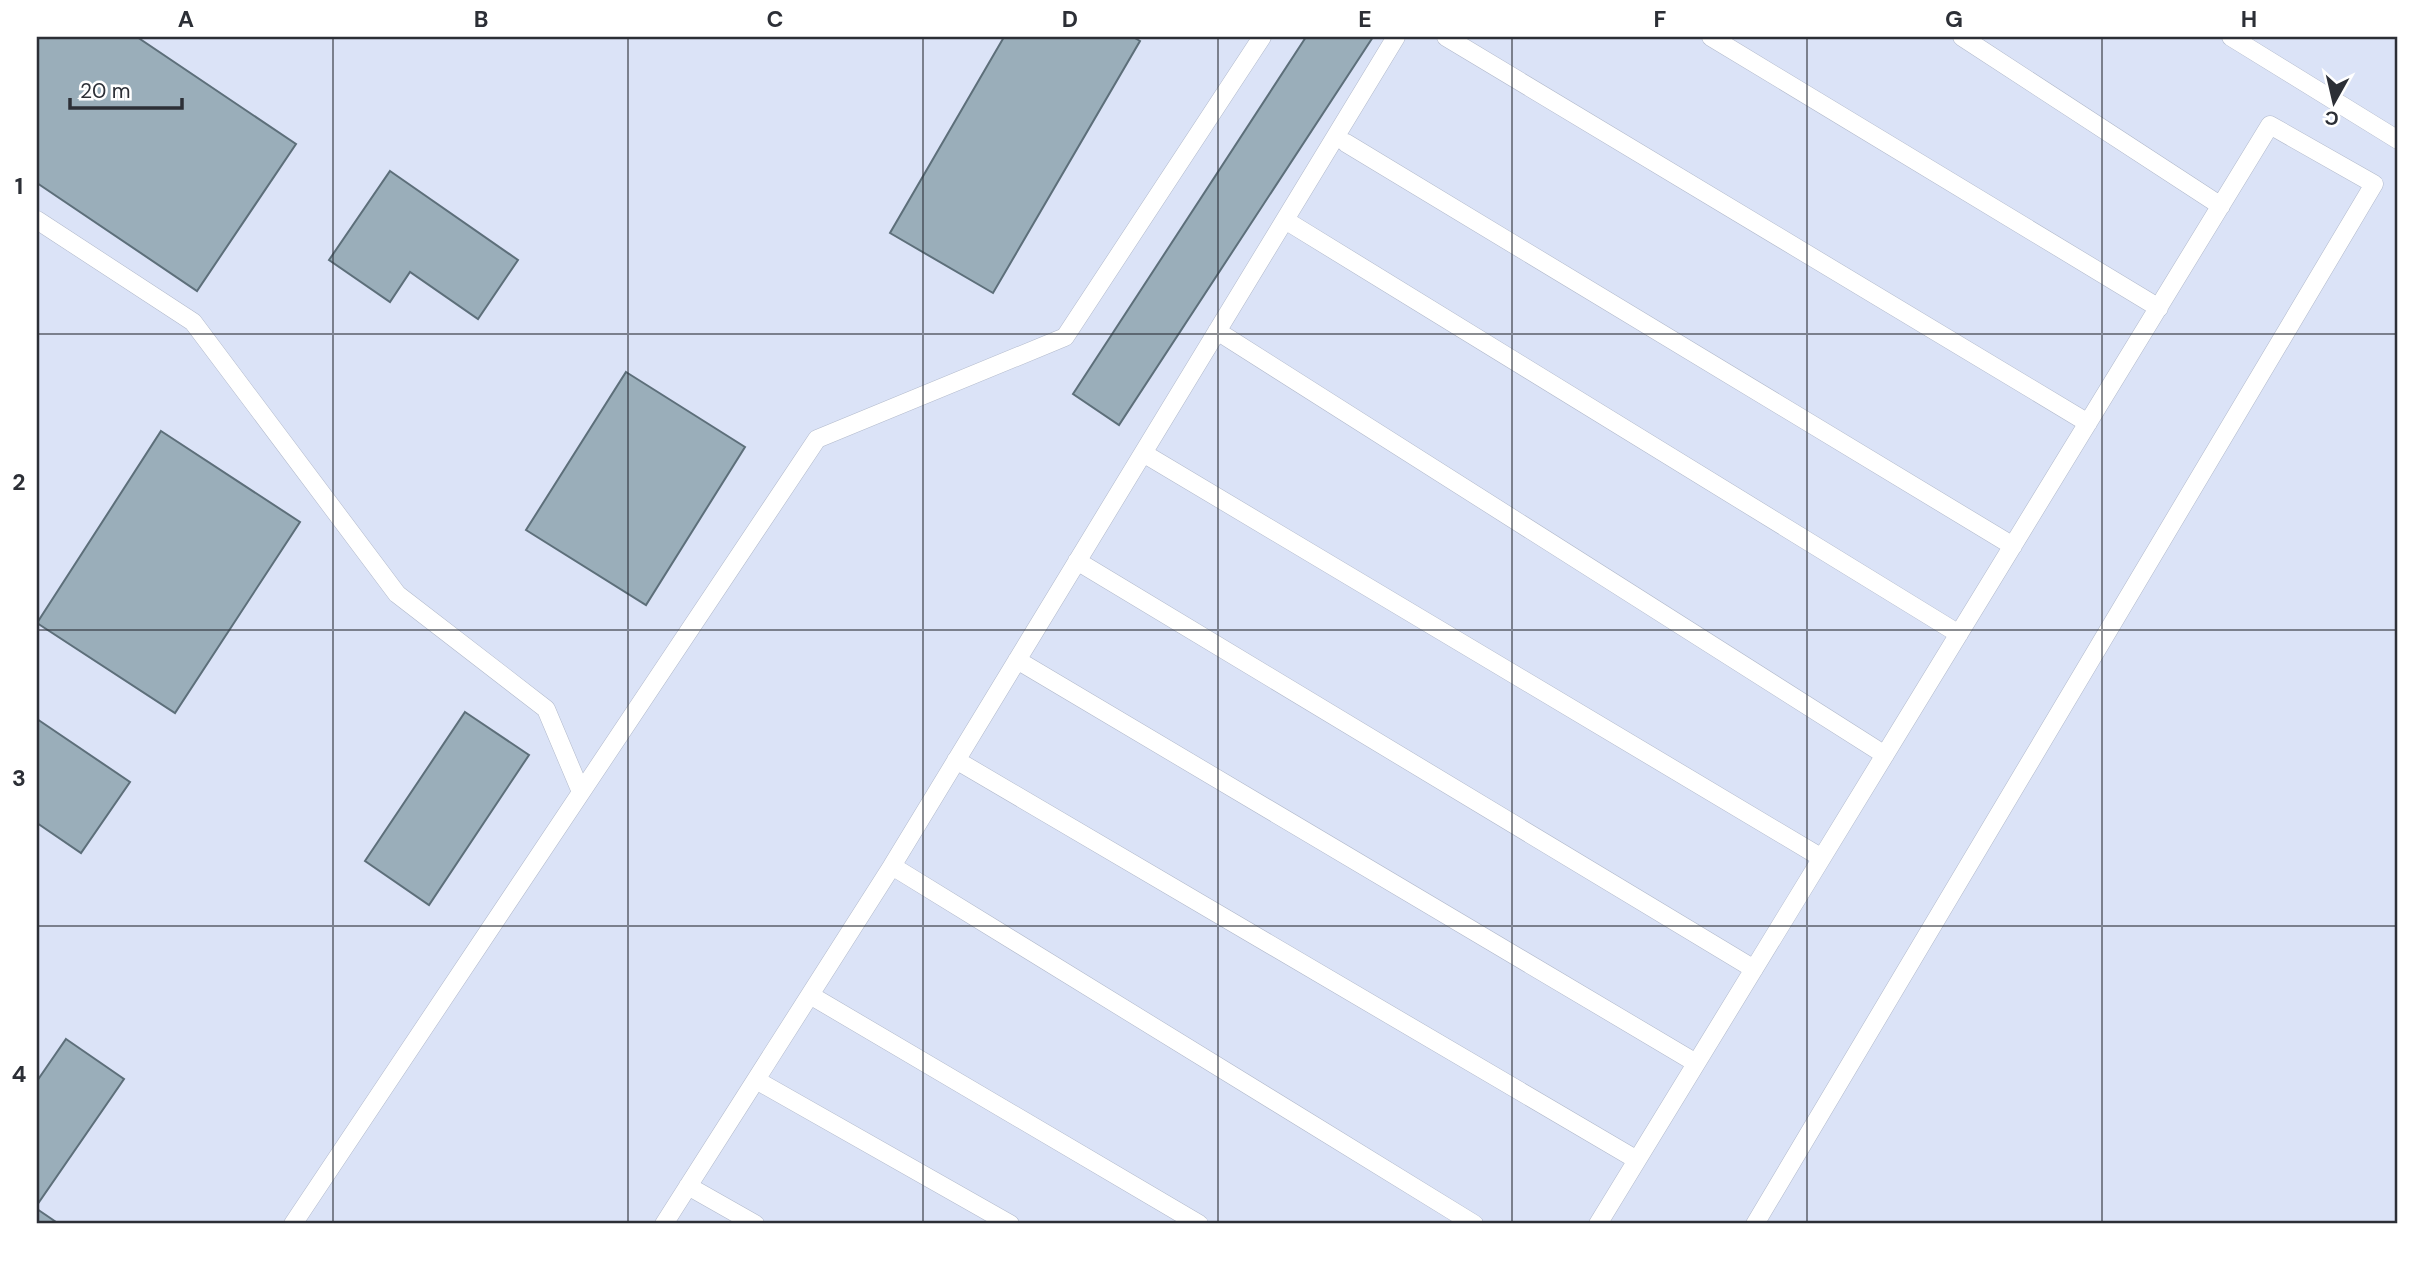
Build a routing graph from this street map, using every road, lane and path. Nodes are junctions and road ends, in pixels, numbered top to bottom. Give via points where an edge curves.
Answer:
1 (1262, 37) edge
2 (1396, 37) edge
3 (1446, 37) edge
4 (1711, 37) edge
5 (1962, 37) edge
6 (2231, 37) edge
7 (2398, 140) edge
8 (1346, 144) dead end
9 (2221, 206) junction
10 (37, 220) edge
11 (1285, 220) junction
12 (2159, 308) junction
13 (1217, 331) junction
14 (2088, 424) junction
15 (1143, 453) junction
16 (2013, 546) junction
17 (1077, 561) junction
18 (1959, 634) junction
19 (1017, 660) junction
20 (1885, 755) junction
21 (956, 760) junction
22 (582, 792) junction
23 (1822, 858) junction
24 (892, 866) junction
25 (1754, 969) junction
26 (810, 995) junction
27 (1696, 1063) junction
28 (755, 1080) junction
29 (1637, 1160) junction
30 (688, 1186) junction
31 (293, 1224) edge
32 (664, 1224) edge
33 (755, 1224) edge
34 (1010, 1224) edge
35 (1199, 1224) edge
36 (1474, 1224) edge
37 (1598, 1224) edge
38 (1755, 1224) edge

1 - 22 lane via 1065,337 817,439
2 - 11 lane
3 - 14 lane
4 - 12 lane
5 - 9 lane
6 - 7 lane
8 - 16 lane
9 - 12 lane
9 - 38 lane via 2270,125 2374,184
10 - 22 lane via 193,322 397,594 546,709
11 - 13 lane
11 - 18 lane
12 - 14 lane
13 - 15 lane
13 - 20 lane
14 - 16 lane
15 - 17 lane
15 - 23 lane
16 - 18 lane
17 - 19 lane
17 - 25 lane
18 - 20 lane
19 - 21 lane
19 - 27 lane
20 - 23 lane
21 - 24 lane
21 - 29 lane
22 - 31 lane
23 - 25 lane
24 - 26 lane
24 - 36 lane
25 - 27 lane
26 - 28 lane
26 - 35 lane
27 - 29 lane
28 - 30 lane
28 - 34 lane
29 - 37 lane
30 - 32 lane
30 - 33 lane

